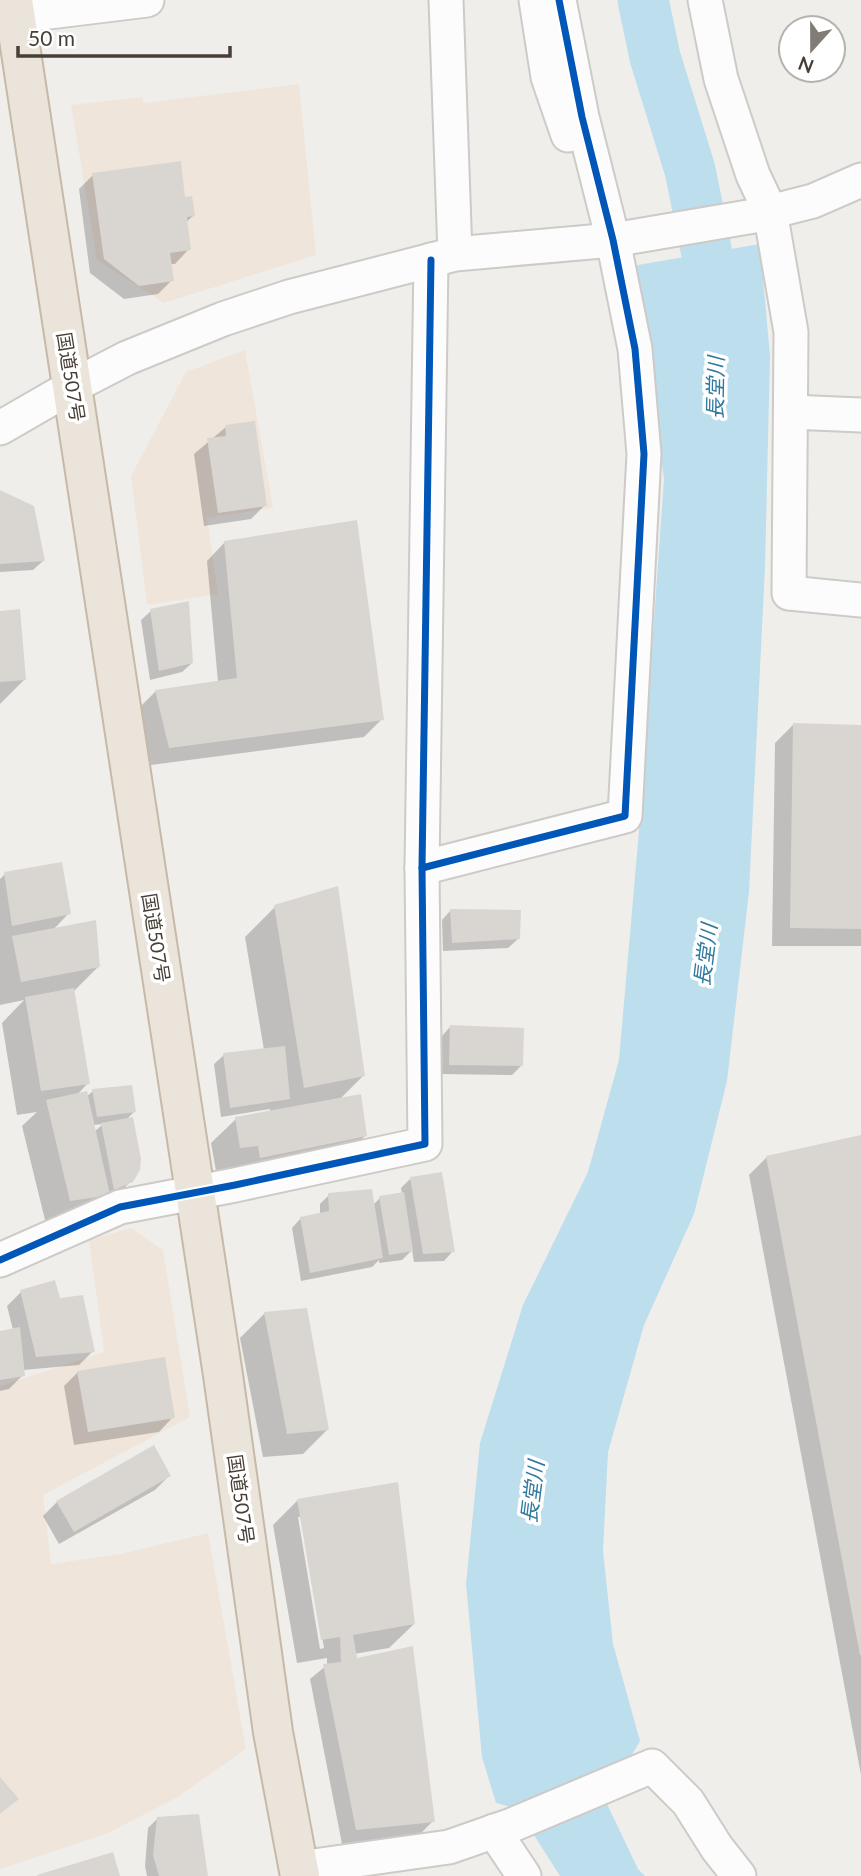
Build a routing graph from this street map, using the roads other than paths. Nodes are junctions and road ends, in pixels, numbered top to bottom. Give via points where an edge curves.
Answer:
1 (146, 0) edge
2 (446, 0) edge
3 (536, 0) edge
4 (559, 0) edge
5 (705, 0) edge
6 (9, 11) edge
7 (560, 73) junction
8 (861, 180) edge
9 (583, 199) dead end
10 (762, 213) junction
11 (618, 239) junction
12 (443, 257) junction
13 (73, 386) junction
14 (791, 412) junction
15 (861, 415) edge
16 (0, 428) edge
17 (861, 600) edge
18 (422, 868) junction
19 (195, 1192) junction
20 (0, 1260) edge
21 (503, 1828) junction
22 (299, 1872) edge
23 (524, 1876) edge
24 (739, 1876) edge

1 - 6 street
2 - 12 street
3 - 7 street
4 - 7 street
5 - 10 street via 721,79
6 - 13 highway, 国道507号
7 - 9 street
7 - 11 street via 582,117
8 - 10 street via 813,201
10 - 11 street
10 - 14 street via 791,332
11 - 12 street
11 - 18 street via 645,454 625,816
12 - 13 street via 223,318
12 - 18 street
13 - 16 street
13 - 19 highway, 国道507号
14 - 15 street
14 - 17 street via 789,593
18 - 19 street via 425,1144
19 - 20 street via 120,1207
19 - 22 highway, 国道507号 via 273,1731
21 - 22 street via 449,1847
21 - 23 street
21 - 24 street via 652,1766 688,1802

